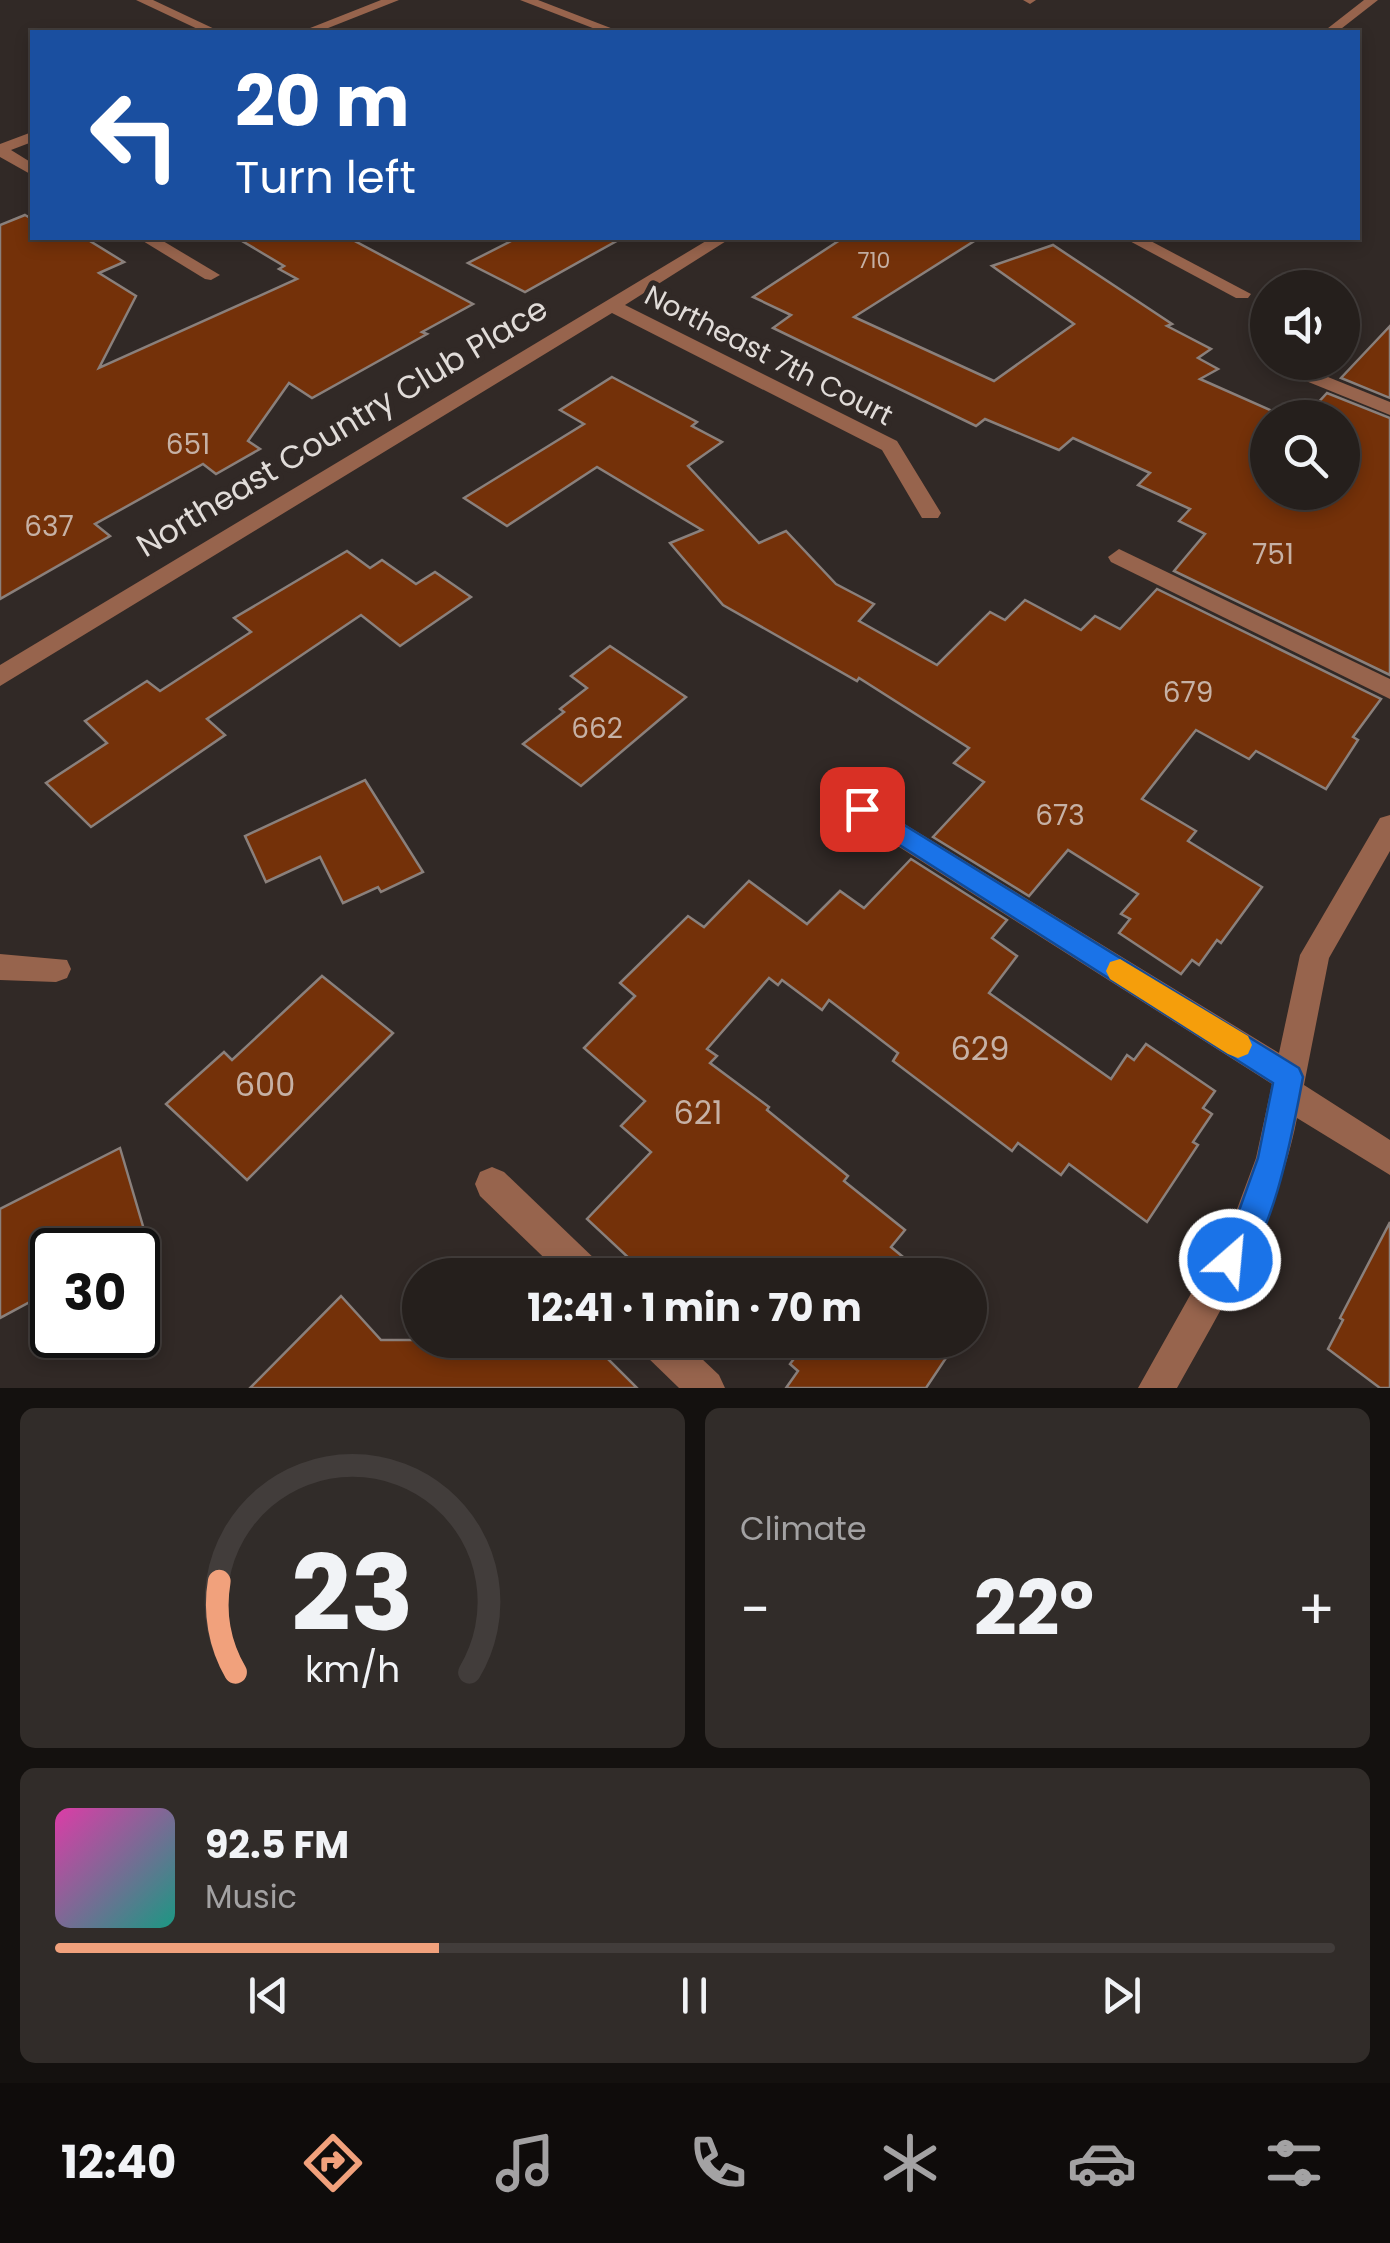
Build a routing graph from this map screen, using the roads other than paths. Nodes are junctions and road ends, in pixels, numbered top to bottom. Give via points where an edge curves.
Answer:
1 (142, 0) edge
2 (393, 0) edge
3 (526, 0) edge
4 (1372, 0) edge
5 (210, 30) edge
6 (312, 30) edge
7 (608, 30) edge
8 (1333, 30) edge
9 (30, 138) edge
10 (0, 150) edge
11 (30, 169) edge
12 (150, 240) edge
13 (719, 240) edge
14 (1137, 240) edge
15 (211, 276) dead end
16 (1242, 294) dead end
17 (610, 304) junction
18 (1320, 380) edge
19 (1390, 408) edge
20 (930, 513) dead end
21 (1119, 557) dead end
22 (0, 677) edge
23 (1390, 690) edge
24 (862, 809) dead end
25 (1390, 826) edge
26 (0, 967) edge
27 (56, 968) dead end
28 (1288, 1085) junction
29 (1390, 1159) edge
30 (492, 1184) dead end
31 (570, 1258) edge
32 (675, 1358) edge
33 (706, 1388) edge
34 (1157, 1388) edge

1 - 5 street
2 - 6 street
3 - 7 street
4 - 8 street
9 - 10 street
10 - 11 street
12 - 15 street
13 - 17 street, Northeast Country Club Place
14 - 16 street
17 - 20 street, Northeast 7th Court via 890,446
17 - 22 street, Northeast Country Club Place
18 - 19 street
21 - 23 street
24 - 28 street
25 - 28 street via 1316,955
26 - 27 street
28 - 29 street
28 - 34 street via 1273,1158 1248,1227
30 - 31 street
32 - 33 street

